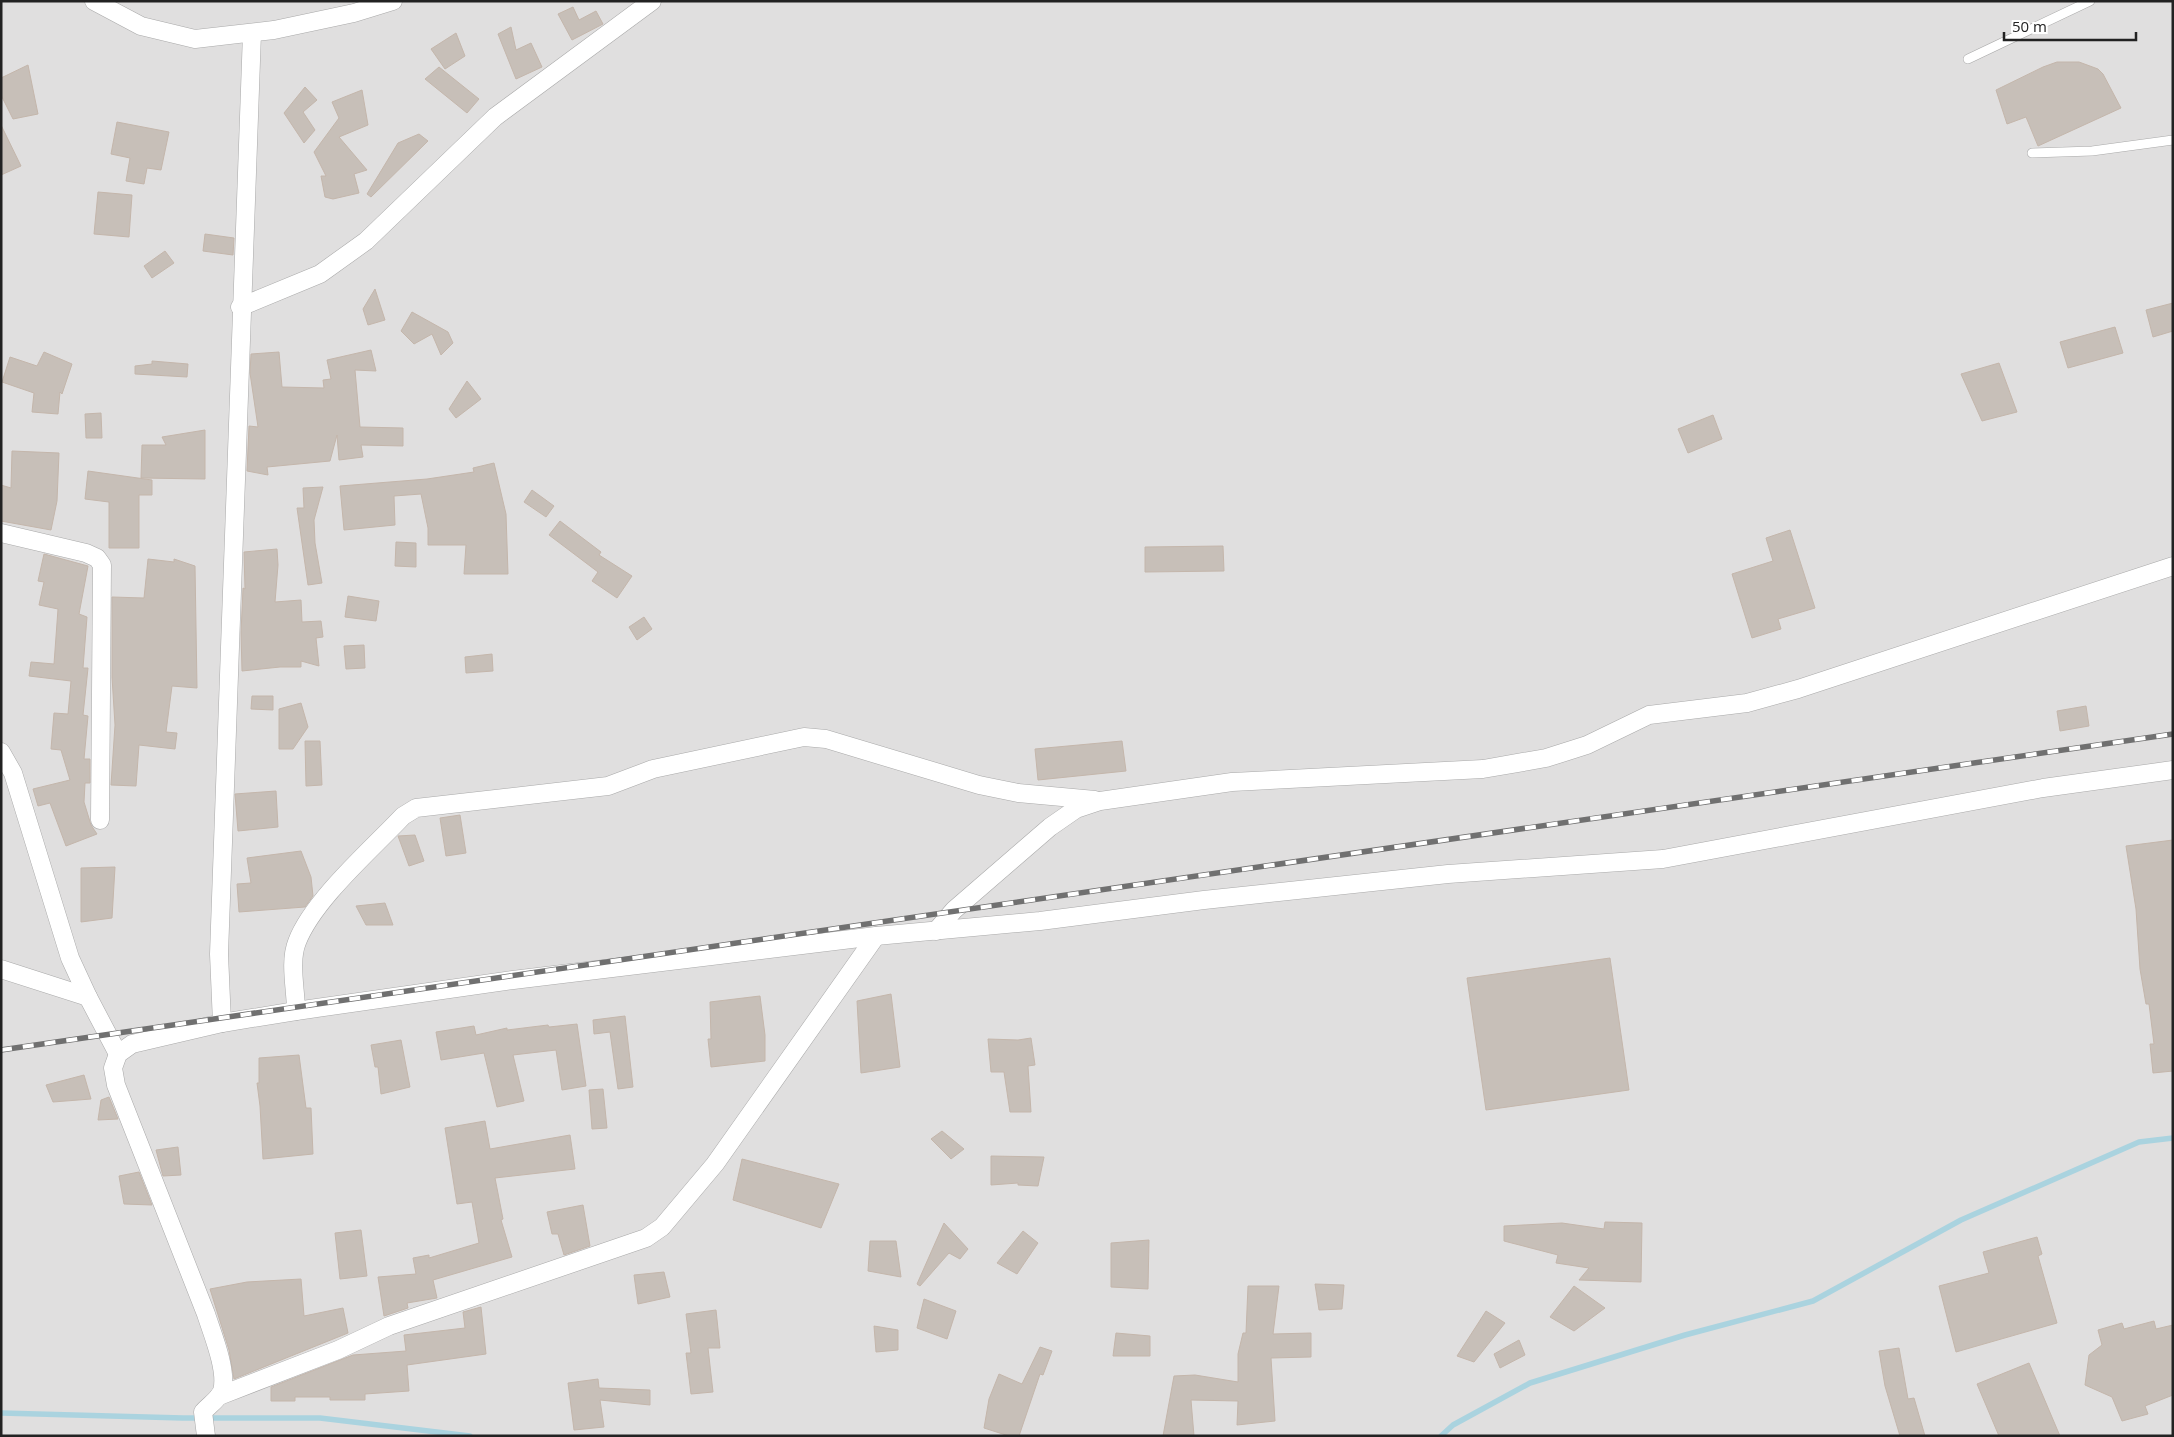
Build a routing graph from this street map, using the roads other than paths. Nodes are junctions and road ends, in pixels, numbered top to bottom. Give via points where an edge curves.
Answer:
1 (94, 1) edge
2 (392, 1) edge
3 (652, 1) edge
4 (2090, 1) edge
5 (252, 32) junction
6 (1968, 59) dead end
7 (2173, 140) edge
8 (2032, 153) dead end
9 (240, 307) junction
10 (1, 533) edge
11 (2173, 566) edge
12 (1, 752) edge
13 (2173, 770) edge
14 (1100, 801) junction
15 (100, 820) dead end
16 (936, 931) junction
17 (876, 936) junction
18 (1, 969) edge
19 (88, 997) junction
20 (296, 1011) junction
21 (222, 1023) junction
22 (118, 1054) junction
23 (219, 1396) junction
24 (205, 1435) edge

1 - 5 street via 141,26 195,39
2 - 5 street via 274,30
3 - 9 street via 495,117 366,241 320,274
4 - 6 lane
5 - 9 street
7 - 8 lane via 2092,151
9 - 21 street via 219,954
10 - 15 street via 86,554 97,558 102,565
11 - 14 street via 1798,689 1747,703 1649,715 1587,745 1546,758 1483,768 1232,782
12 - 19 street via 13,773 70,958
13 - 16 street via 2023,792 1663,858 1448,874
14 - 16 street via 1076,809 1050,827 954,910
14 - 20 street via 1018,793 826,739 804,737 653,769 608,786 582,791 416,808 403,816 338,883 306,925 296,943
16 - 17 street
17 - 20 street via 513,980
17 - 23 street via 715,1164 662,1227 646,1238 389,1326 338,1350
18 - 19 street
19 - 22 street
20 - 21 street
21 - 22 street via 132,1044
22 - 23 street via 113,1068 116,1085 217,1348 223,1377
23 - 24 street via 203,1412

